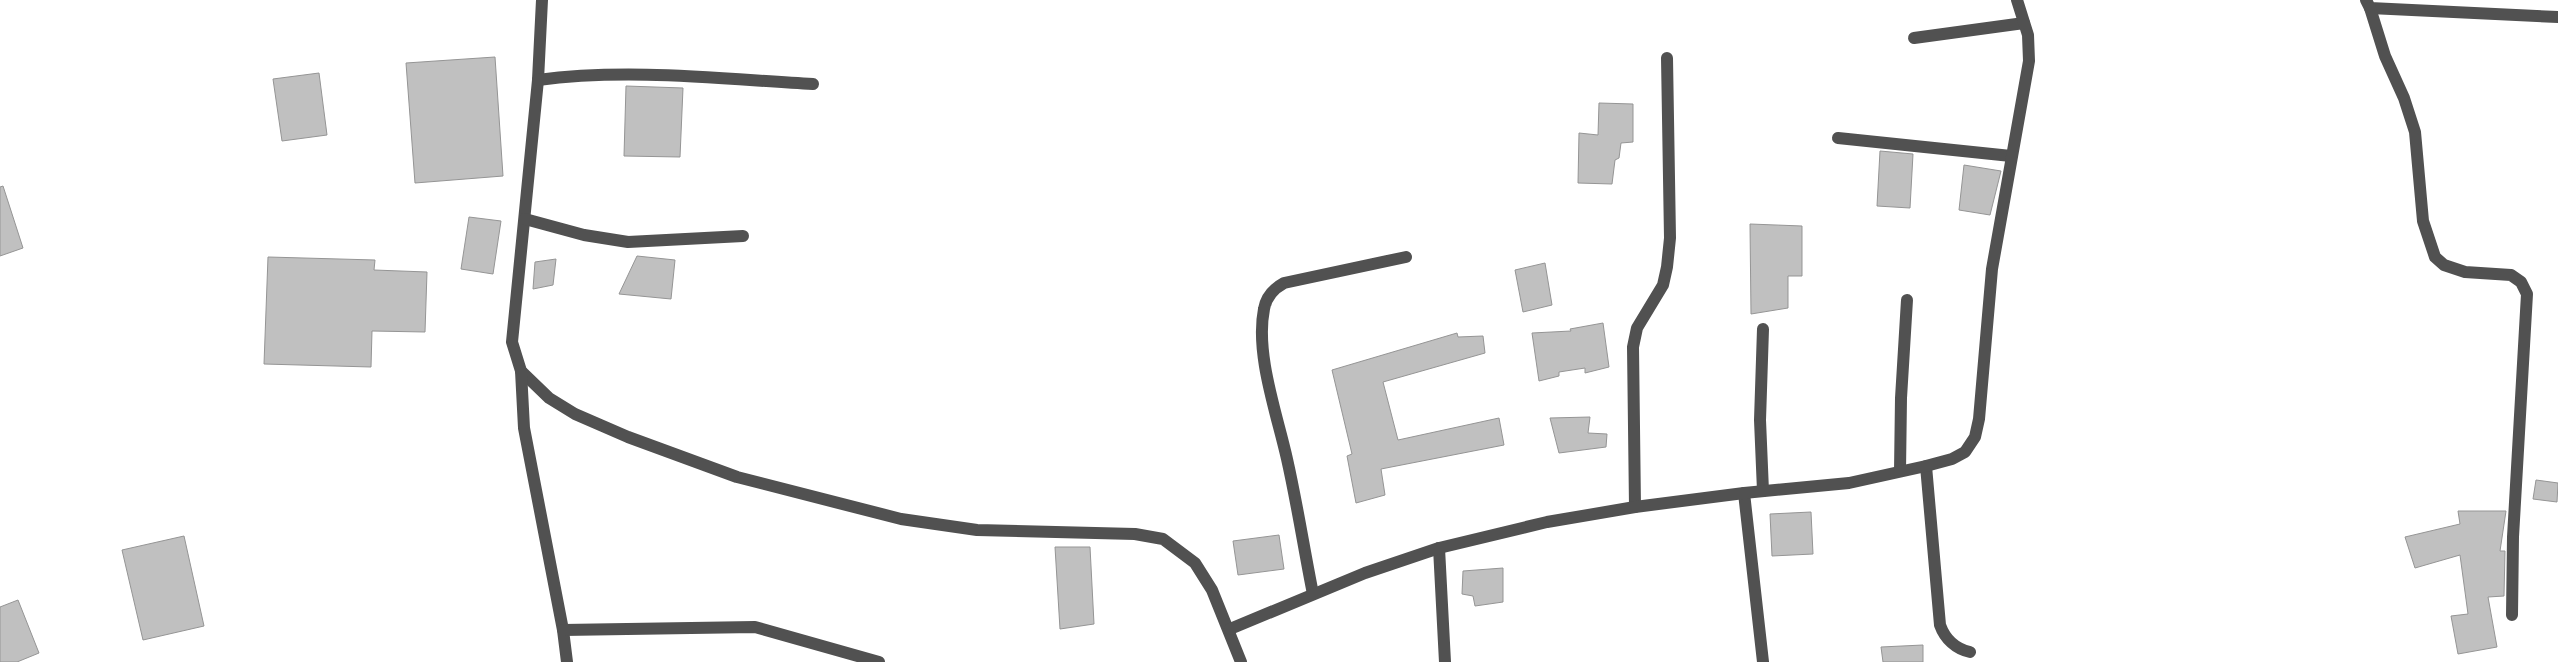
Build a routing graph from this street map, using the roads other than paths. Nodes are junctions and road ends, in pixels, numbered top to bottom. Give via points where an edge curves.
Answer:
1 (542, 0) edge
2 (2018, 0) edge
3 (2368, 4) edge
4 (2558, 16) edge
5 (2024, 24) junction
6 (1914, 38) dead end
7 (1667, 58) dead end
8 (538, 80) junction
9 (813, 84) dead end
10 (1838, 138) dead end
11 (2011, 156) junction
12 (525, 219) junction
13 (743, 236) dead end
14 (1406, 257) dead end
15 (1907, 300) dead end
16 (1762, 329) dead end
17 (521, 370) junction
18 (1926, 466) junction
19 (1900, 471) junction
20 (1763, 491) junction
21 (1744, 493) junction
22 (1635, 507) junction
23 (1439, 548) junction
24 (1313, 594) junction
25 (2512, 614) dead end
26 (1230, 629) junction
27 (563, 630) junction
28 (1970, 652) dead end
29 (567, 662) edge
30 (878, 662) edge
31 (1241, 662) edge
32 (1445, 662) edge
33 (1763, 662) edge

1 - 8 street
2 - 5 street
3 - 4 street
3 - 25 street via 2415,132 2424,221 2435,257 2444,265 2465,272 2512,275 2521,282 2527,294 2513,537
5 - 6 street
5 - 11 street via 2028,35 2029,62
7 - 22 street via 1668,267 1662,285 1637,328 1633,347
8 - 9 street via 564,76 648,75
8 - 12 street
10 - 11 street
11 - 18 street via 1992,269 1975,437 1965,452
12 - 13 street via 584,235 628,242
12 - 17 street via 512,342
14 - 24 street via 1284,283 1276,287 1266,300 1262,326 1265,366 1288,462
15 - 19 street
16 - 20 street via 1760,420
17 - 26 street via 549,398 575,414 737,477 901,519 977,530 1136,534 1163,539 1195,563
17 - 27 street via 524,428
18 - 19 street
18 - 28 street via 1940,625 1949,641
19 - 20 street via 1849,484
20 - 21 street
21 - 22 street
21 - 33 street
22 - 23 street via 1547,522
23 - 24 street
23 - 32 street
24 - 26 street
26 - 31 street
27 - 29 street
27 - 30 street via 755,627

